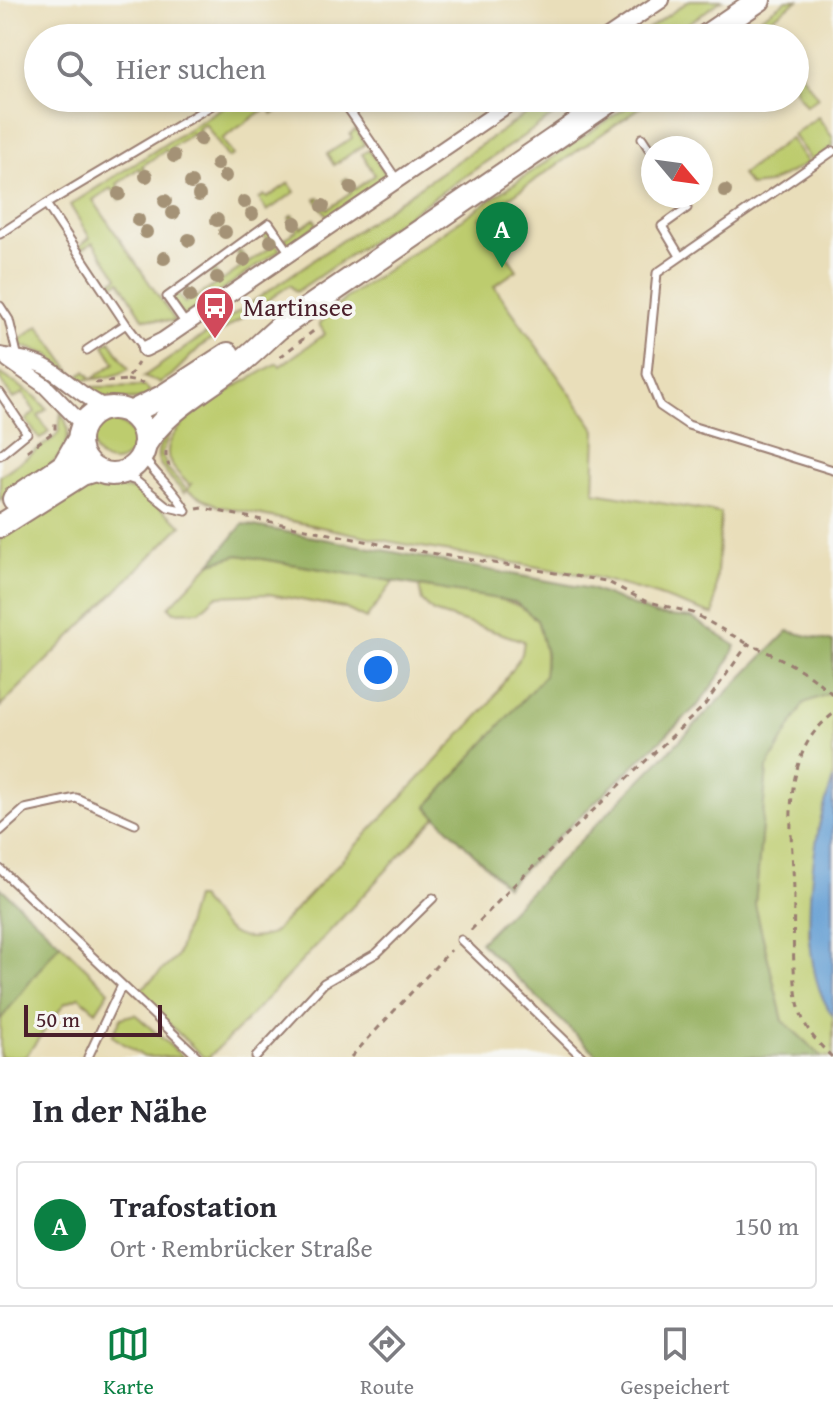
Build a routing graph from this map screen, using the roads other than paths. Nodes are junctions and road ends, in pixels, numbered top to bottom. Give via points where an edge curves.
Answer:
1 (662, 0) edge
2 (759, 0) edge
3 (627, 24) edge
4 (724, 24) edge
5 (200, 112) edge
6 (351, 112) edge
7 (497, 112) edge
8 (594, 112) edge
9 (833, 151) edge
10 (397, 180) junction
11 (46, 204) junction
12 (687, 208) edge
13 (0, 234) edge
14 (290, 253) junction
15 (680, 256) junction
16 (0, 306) edge
17 (126, 324) junction
18 (186, 324) junction
19 (279, 328) junction
20 (145, 349) joint
21 (87, 350) dead end
22 (0, 355) edge
23 (18, 358) junction
24 (0, 393) edge
25 (107, 408) junction
26 (130, 413) junction
27 (81, 432) junction
28 (151, 448) junction
29 (0, 455) edge
30 (833, 470) edge
31 (105, 472) junction
32 (0, 509) edge
33 (0, 526) edge
34 (135, 824) dead end
35 (0, 831) edge
36 (0, 869) edge
37 (433, 898) dead end
38 (461, 940) road end
39 (122, 985) junction
40 (88, 1057) edge
41 (198, 1057) edge
42 (256, 1057) edge
43 (582, 1057) edge

1 - 3 street
2 - 4 main road
5 - 11 lane
6 - 10 lane
7 - 10 street
8 - 19 main road
9 - 15 lane
10 - 14 street
11 - 13 lane
11 - 17 lane
12 - 15 lane via 662,226
14 - 18 street
14 - 18 lane via 269,223 167,297
15 - 30 lane via 657,273 647,374 660,406 688,425
16 - 23 lane
17 - 20 lane
17 - 21 lane
18 - 20 street
19 - 26 main road
19 - 28 main road via 171,412 155,428
22 - 23 street
22 - 27 street via 37,379
23 - 25 street via 47,368
24 - 29 lane via 27,433
25 - 26 main road
25 - 27 main road via 93,412
26 - 28 main road
27 - 31 main road via 83,458
27 - 32 main road via 64,465
28 - 31 main road via 127,471
28 - 31 lane via 149,468 179,496 186,511 168,507 136,481
31 - 33 main road via 82,474
34 - 35 lane via 76,798 25,809
36 - 39 lane
37 - 42 lane via 377,953 324,983
38 - 43 lane
39 - 40 lane
39 - 41 lane

